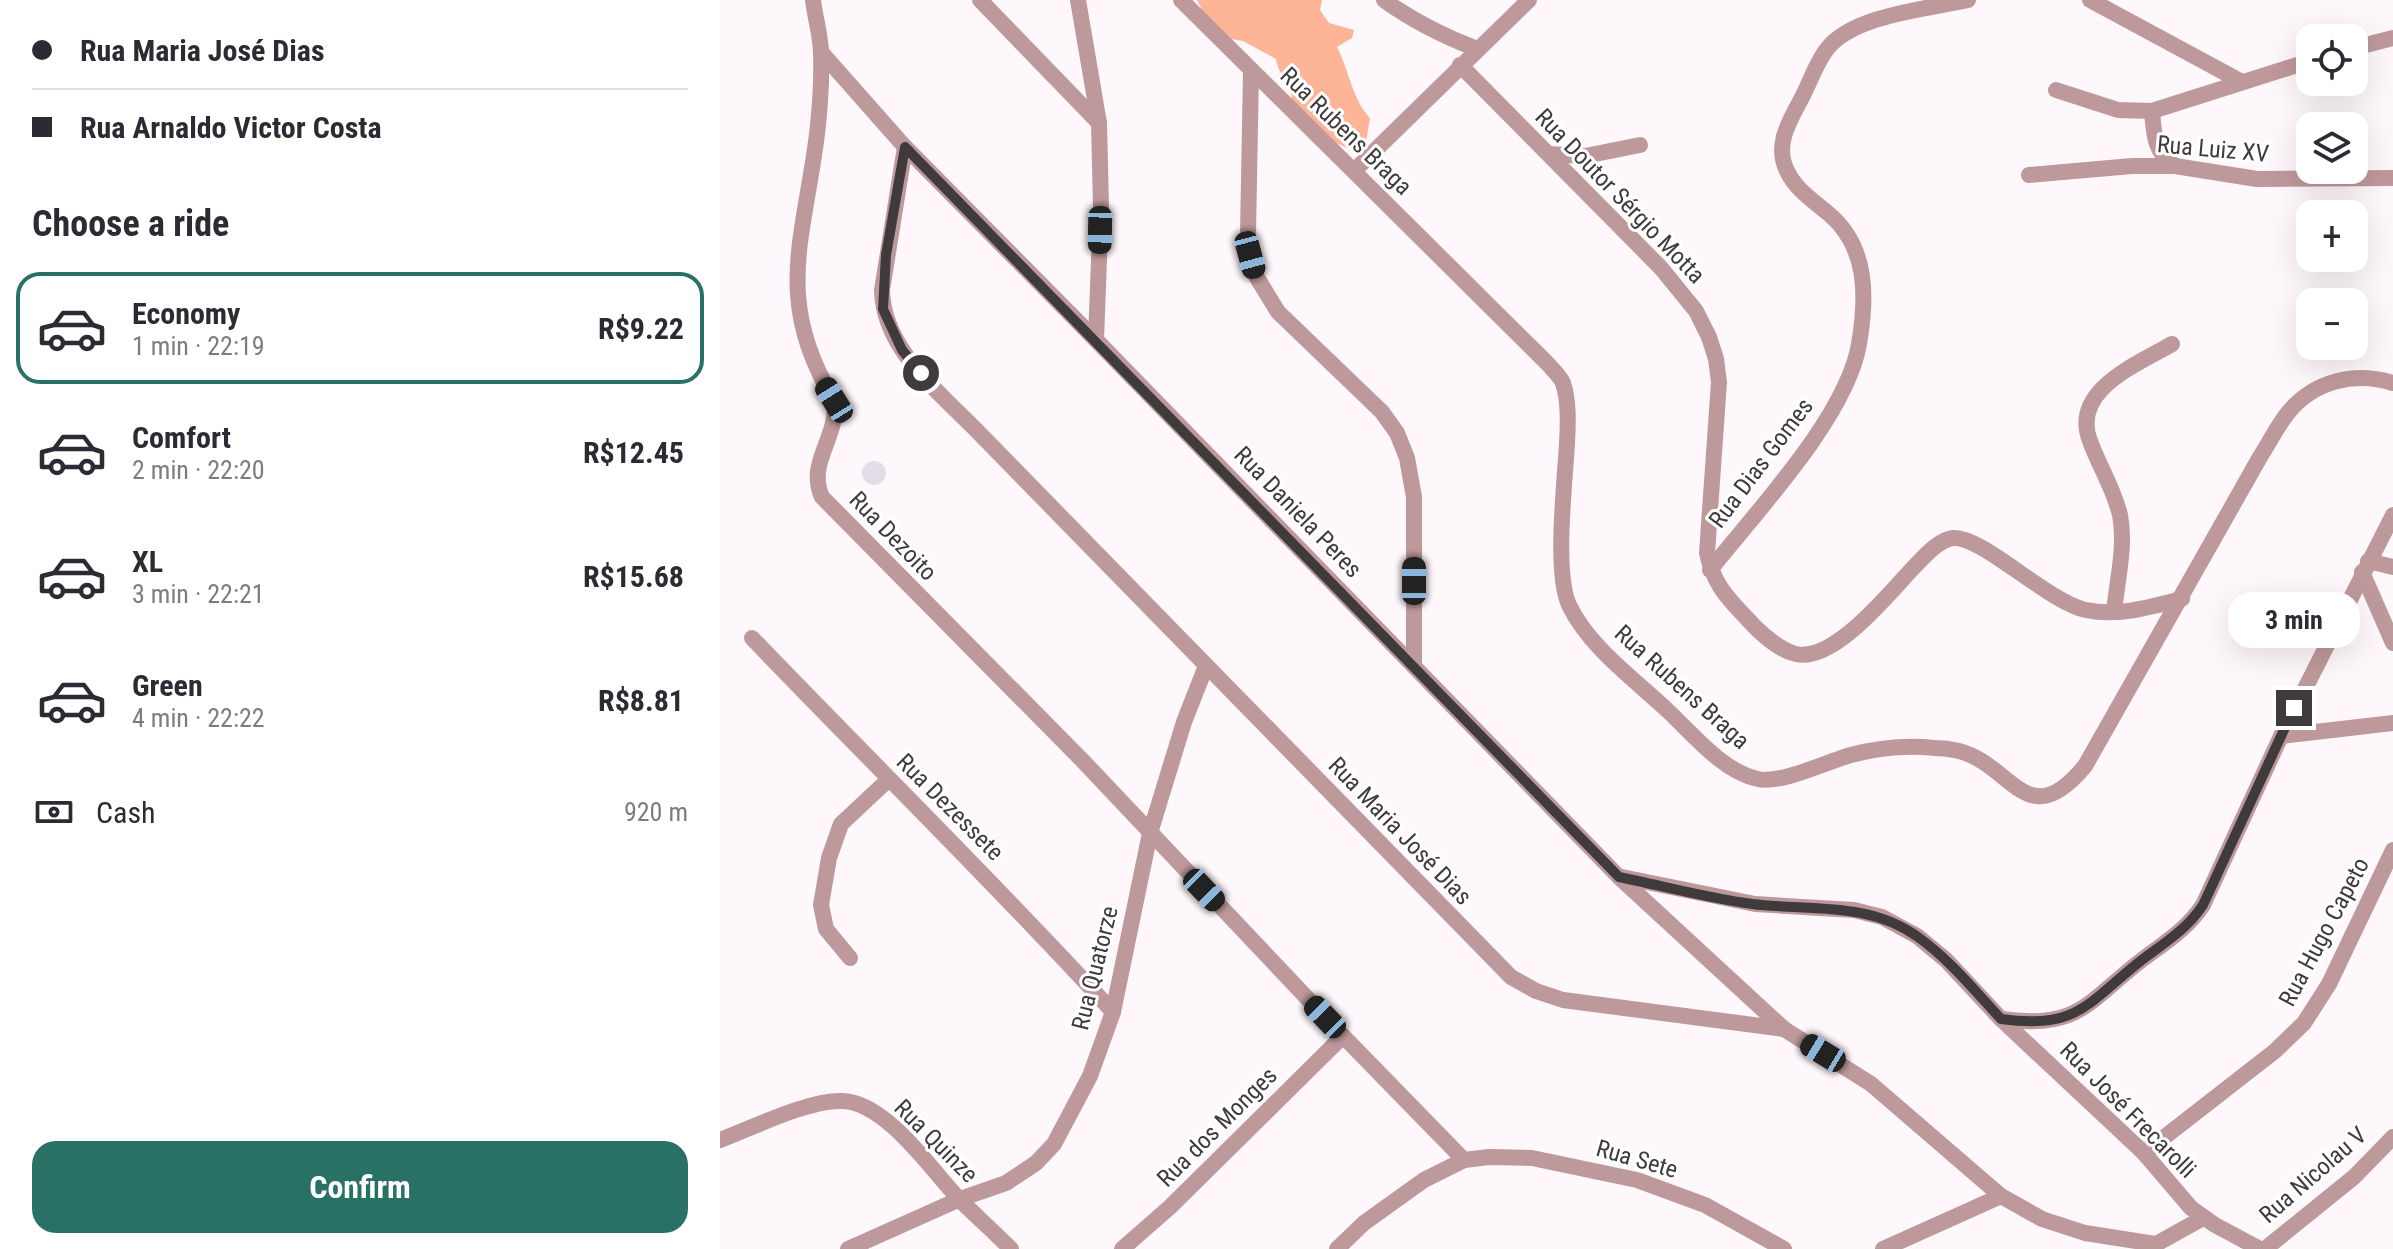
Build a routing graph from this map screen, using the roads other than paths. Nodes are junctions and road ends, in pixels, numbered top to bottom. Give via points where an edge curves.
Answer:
1 (813, 0) edge
2 (980, 0) edge
3 (1078, 0) edge
4 (1181, 0) edge
5 (1384, 0) edge
6 (1529, 0) edge
7 (1968, 0) edge
8 (2090, 0) edge
9 (2393, 38) edge
10 (2368, 44) edge
11 (1477, 49) junction
12 (821, 52) junction
13 (1460, 65) junction
14 (2296, 65) edge
15 (1251, 71) junction
16 (2242, 82) junction
17 (2056, 90) dead end
18 (2152, 111) junction
19 (1099, 123) junction
20 (1640, 145) dead end
21 (905, 147) junction
22 (1549, 154) junction
23 (2175, 166) junction
24 (1354, 171) junction
25 (2029, 175) dead end
26 (2393, 178) edge
27 (1096, 340) junction
28 (2172, 344) dead end
29 (2393, 383) edge
30 (2393, 515) edge
31 (2365, 567) junction
32 (2393, 567) edge
33 (1710, 570) junction
34 (2182, 599) junction
35 (2114, 612) junction
36 (752, 638) dead end
37 (2393, 643) edge
38 (1414, 665) junction
39 (1206, 666) junction
40 (2393, 723) edge
41 (2281, 736) junction
42 (888, 780) junction
43 (1150, 833) junction
44 (2393, 850) edge
45 (1619, 877) junction
46 (850, 958) dead end
47 (1113, 1012) junction
48 (2001, 1019) junction
49 (1784, 1029) junction
50 (1343, 1036) junction
51 (2393, 1137) edge
52 (720, 1140) edge
53 (2144, 1153) junction
54 (1464, 1160) junction
55 (2001, 1196) junction
56 (960, 1199) junction
57 (2203, 1218) junction
58 (2152, 1246) edge
59 (848, 1249) edge
60 (1011, 1249) edge
61 (1122, 1249) edge
62 (1337, 1249) edge
63 (1784, 1249) edge
64 (1883, 1249) edge
65 (2262, 1249) edge

1 - 12 street
2 - 19 street
3 - 19 street
4 - 15 street, Rua Rubens Braga
5 - 11 street via 1442,36
6 - 11 street
7 - 33 street, Rua Dias Gomes via 1860,25 1839,36 1825,51 1794,112 1782,157 1800,190 1852,239 1864,285 1860,341 1854,370 1808,447
8 - 16 street
9 - 10 street
11 - 13 street
12 - 21 street, Rua Daniela Peres
12 - 43 street, Rua Dezoito via 817,132 796,285 806,345 835,408 817,487
13 - 22 street, Rua Doutor Sérgio Motta
13 - 24 street
14 - 16 street
15 - 24 street, Rua Rubens Braga
15 - 38 street via 1248,234 1256,276 1278,312 1382,412 1397,433 1414,497
16 - 18 street
17 - 18 street via 2118,110
18 - 23 street via 2157,148
19 - 27 street
20 - 22 street via 1585,156
21 - 27 street, Rua Daniela Peres
21 - 39 street, Rua Maria José Dias via 882,290 883,309 902,350
22 - 33 street, Rua Doutor Sérgio Motta via 1661,268 1696,311 1709,337 1719,382
23 - 25 street, Rua Luiz XV
23 - 26 street, Rua Luiz XV via 2257,179
24 - 34 street, Rua Rubens Braga via 1562,381 1568,424 1561,571 1567,603 1601,648 1714,754 1745,776 1777,778 1853,755 1931,747 1961,751 2037,798 2051,795 2085,766
27 - 38 street, Rua Daniela Peres
28 - 35 street via 2110,380 2095,397 2087,418 2088,438 2120,517
29 - 34 street, Rua Rubens Braga via 2371,376 2340,379 2288,412
30 - 31 street
31 - 32 street
31 - 37 street
31 - 41 street
33 - 35 street via 1716,584 1763,635 1794,654 1826,649 1939,543 1953,538 1970,540 2053,596 2084,610
34 - 35 street
36 - 42 street, Rua Dezessete
38 - 45 street, Rua Daniela Peres
39 - 43 street, Rua Quatorze
39 - 49 street, Rua Maria José Dias via 1511,977 1563,1000
40 - 41 street
41 - 48 street via 2191,922 2089,1006 2042,1022
42 - 46 street via 841,824 829,858 821,905 826,929
42 - 47 street, Rua Dezessete via 1014,904
43 - 47 street, Rua Quatorze
43 - 50 street
44 - 53 street, Rua Hugo Capeto via 2329,984 2304,1023
45 - 48 street, Rua José Frecarolli via 1755,904 1854,910 1882,917 1946,960
45 - 49 street, Rua Daniela Peres
47 - 56 street, Rua Quatorze via 1090,1076 1054,1144 1006,1183
48 - 53 street, Rua José Frecarolli
49 - 55 street, Rua Maria José Dias via 1871,1084
50 - 54 street
50 - 61 street, Rua dos Monges
51 - 65 street, Rua Nicolau V via 2354,1177
52 - 56 street, Rua Quinze via 830,1102 860,1104 889,1123
53 - 57 street, Rua José Frecarolli
54 - 62 street via 1389,1203
54 - 63 street, Rua Sete via 1532,1158 1637,1180 1705,1205
55 - 58 street, Rua Maria José Dias via 2042,1219
55 - 64 street
56 - 59 street, Rua Quatorze
56 - 60 street, Rua Quinze
57 - 58 street
57 - 65 street, Rua José Frecarolli

